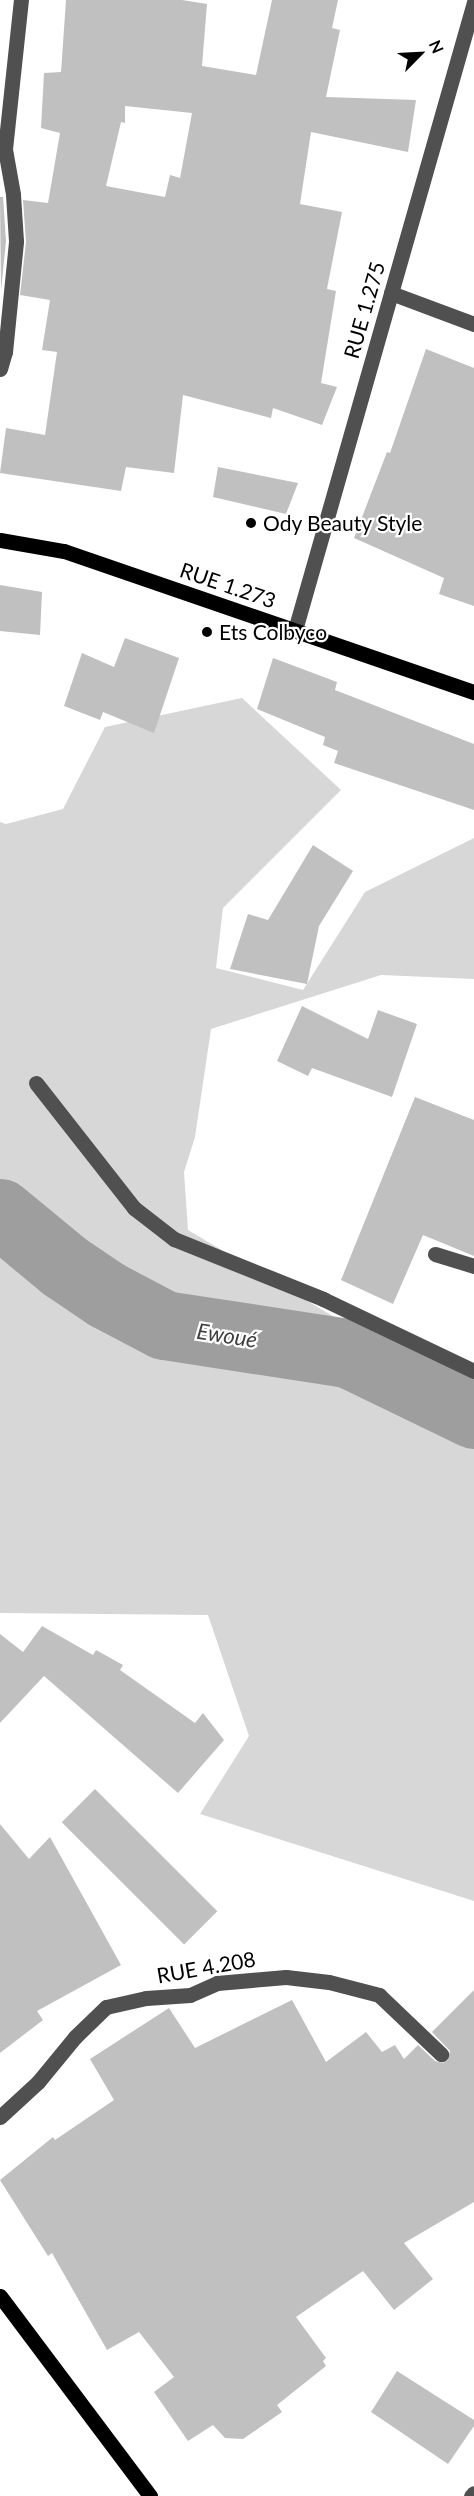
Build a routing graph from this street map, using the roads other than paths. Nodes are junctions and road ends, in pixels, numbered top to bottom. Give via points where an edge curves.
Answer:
1 (21, 0) edge
2 (474, 2) edge
3 (391, 294) junction
4 (474, 324) edge
5 (0, 369) edge
6 (0, 540) edge
7 (295, 630) junction
8 (474, 692) edge
9 (36, 1083) dead end
10 (435, 1254) dead end
11 (474, 1266) edge
12 (474, 1371) edge
13 (441, 2054) dead end
14 (0, 2117) edge
15 (0, 2296) edge
16 (150, 2496) edge

1 - 5 street via 4,149 13,194 16,241
2 - 3 street, RUE 1.275
3 - 4 street
3 - 7 street, RUE 1.275
6 - 7 main road, RUE 1.273 via 64,551
7 - 8 main road, RUE 1.273
9 - 12 street via 134,1208 174,1239 323,1299
10 - 11 street
13 - 14 street, RUE 4.208 via 379,1995 286,1977 226,1982 190,1995 146,1998 106,2007 38,2082
15 - 16 main road

